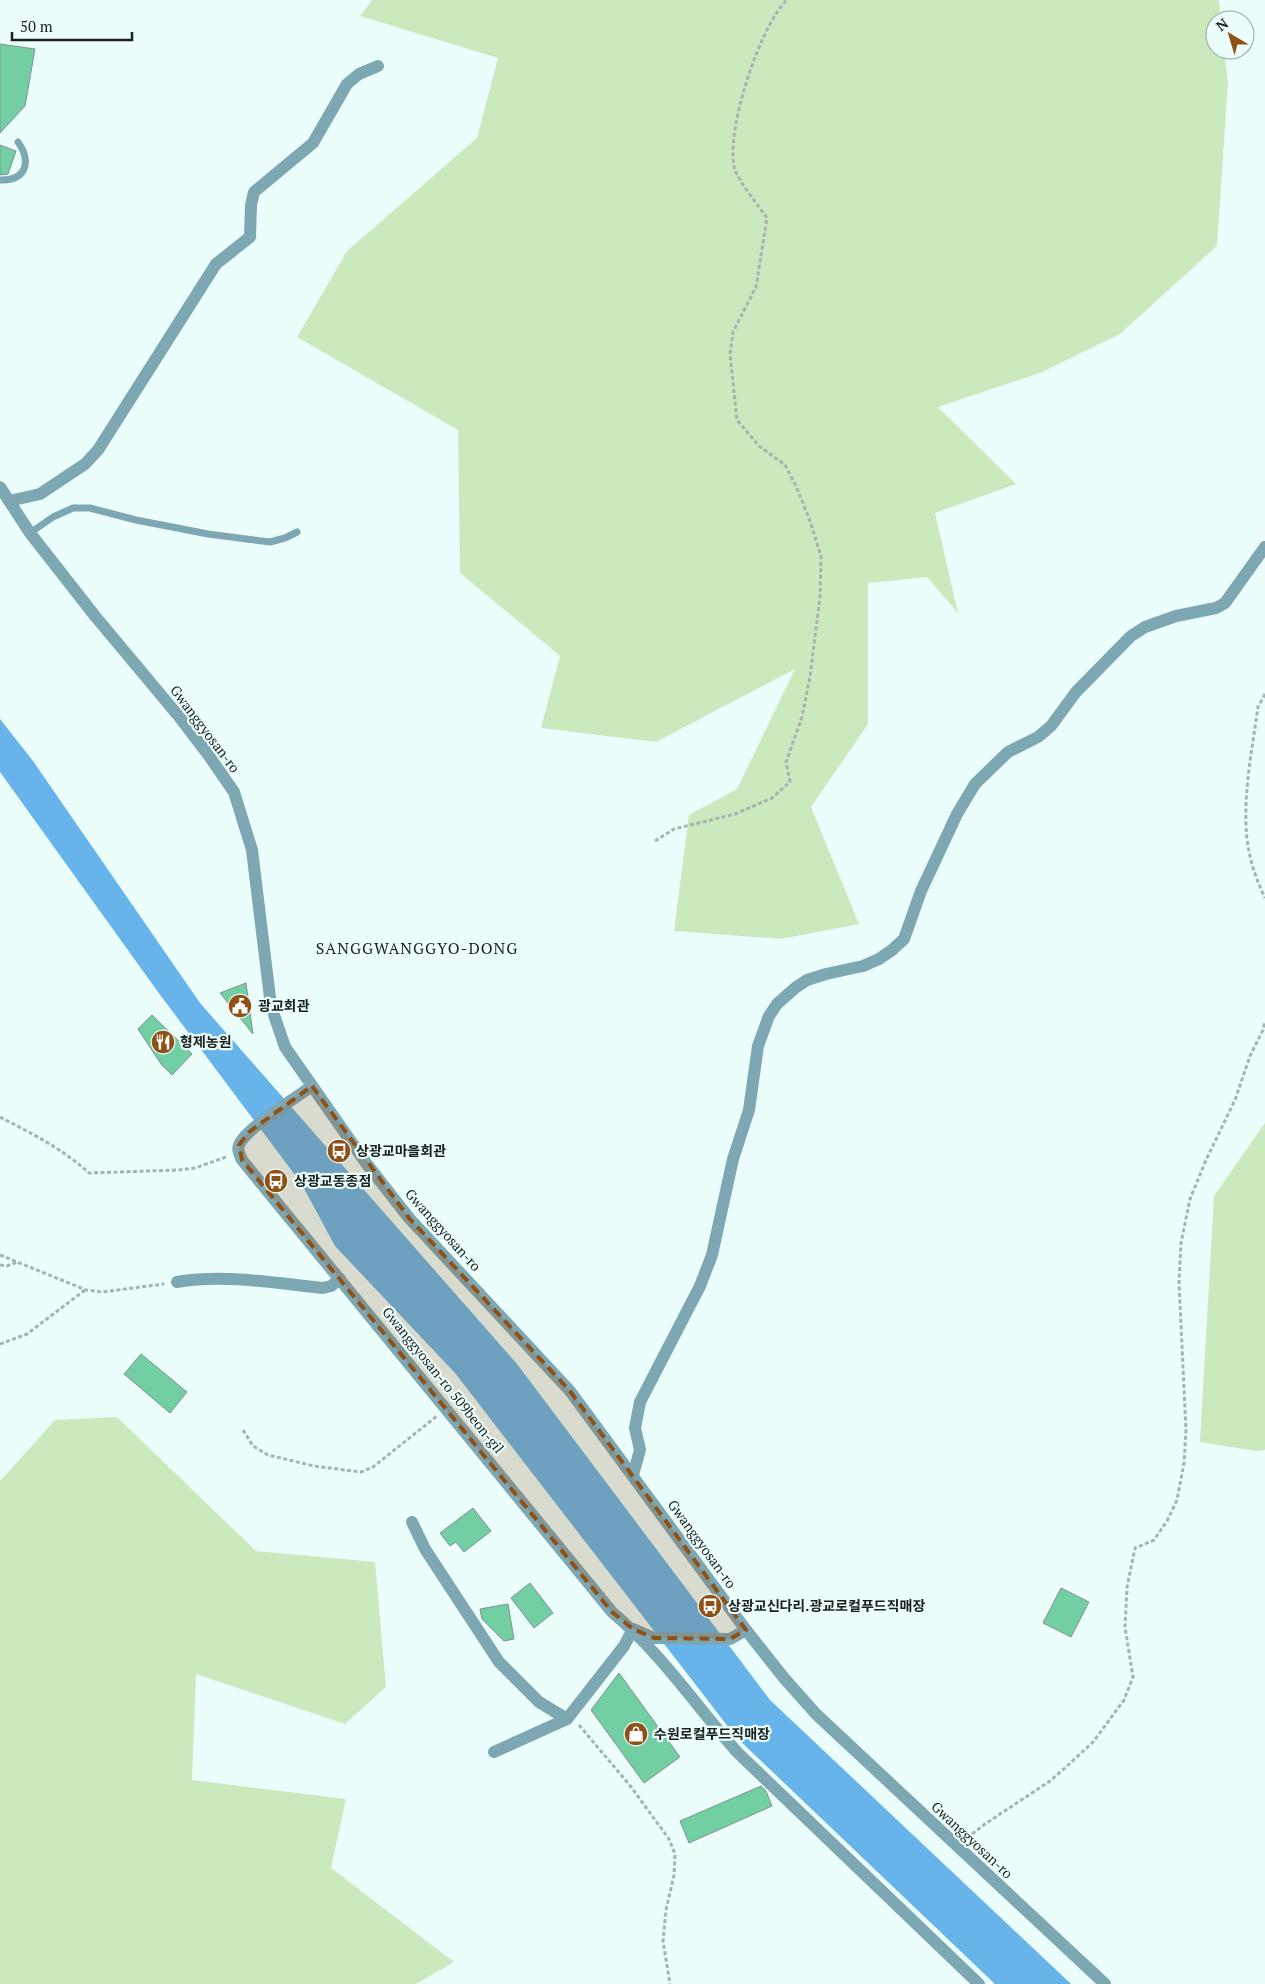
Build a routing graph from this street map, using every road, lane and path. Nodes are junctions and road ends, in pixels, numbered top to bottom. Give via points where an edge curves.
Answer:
1 (787, 0) edge
2 (378, 66) dead end
3 (18, 142) dead end
4 (0, 180) edge
5 (0, 487) edge
6 (9, 501) junction
7 (297, 532) dead end
8 (30, 533) junction
9 (1265, 547) edge
10 (1265, 694) edge
11 (655, 841) dead end
12 (1265, 898) edge
13 (1265, 1021) edge
14 (312, 1086) junction
15 (0, 1117) edge
16 (239, 1149) junction
17 (0, 1255) edge
18 (18, 1262) junction
19 (0, 1265) edge
20 (340, 1279) junction
21 (177, 1282) joint
22 (86, 1290) junction
23 (0, 1344) edge
24 (446, 1407) junction
25 (243, 1430) dead end
26 (633, 1475) junction
27 (412, 1522) dead end
28 (633, 1629) junction
29 (746, 1630) junction
30 (567, 1718) junction
31 (494, 1752) dead end
32 (957, 1846) junction
33 (670, 1984) edge
34 (979, 1984) edge
35 (1105, 1984) edge

1 - 11 path via 779,7 754,59 733,140 735,170 767,218 756,287 733,332 730,354 737,420 760,446 784,465 796,486 821,556 820,597 810,678 802,717 786,762 790,782 765,802 735,814 674,829
2 - 6 street via 359,74 347,84 313,143 254,192 250,237 216,264 98,450 85,464 40,494
3 - 4 lane via 25,152 24,166 15,178
5 - 6 street, Gwanggyosan-ro
6 - 8 street, Gwanggyosan-ro
7 - 8 lane via 270,542 208,534 90,508 73,508
8 - 14 street, Gwanggyosan-ro via 186,726 234,792 252,850 271,1006 285,1047
9 - 26 street via 1225,603 1216,608 1176,616 1145,627 1131,636 1076,692 1051,726 1008,752 975,784 953,822 921,891 904,939 879,959 863,966 807,980 773,1010 758,1046 749,1110 733,1159 712,1255 700,1286 640,1402 635,1428 640,1450
10 - 12 path via 1258,707 1246,810 1248,850
13 - 32 path via 1235,1100 1190,1199 1181,1243 1179,1283 1186,1430 1184,1463 1177,1500 1167,1521 1154,1540 1135,1548 1127,1587 1124,1627 1133,1677 1124,1700 1093,1742 1050,1780
14 - 16 street via 249,1132
14 - 26 street, Gwanggyosan-ro via 409,1218 570,1391
15 - 16 path via 40,1138 89,1173 195,1168
16 - 20 street, Gwanggyosan-ro 509beon-gil via 242,1160
17 - 18 path
18 - 19 path
18 - 22 path
20 - 21 street via 323,1288 199,1278
20 - 24 street, Gwanggyosan-ro 509beon-gil
21 - 22 path via 102,1292
22 - 23 path via 26,1334
24 - 25 path via 401,1446 361,1472 314,1466 268,1455 254,1446
24 - 28 street, Gwanggyosan-ro 509beon-gil via 612,1612
26 - 29 street, Gwanggyosan-ro
27 - 30 street via 425,1549 499,1662 539,1702
28 - 29 street, Gwanggyosan-ro 509beon-gil via 654,1638 730,1640
28 - 30 street via 624,1646
28 - 34 street via 738,1753
29 - 32 street, Gwanggyosan-ro via 816,1714
30 - 31 street
30 - 33 path via 582,1727 632,1788 676,1854 663,1941
32 - 35 street, Gwanggyosan-ro

